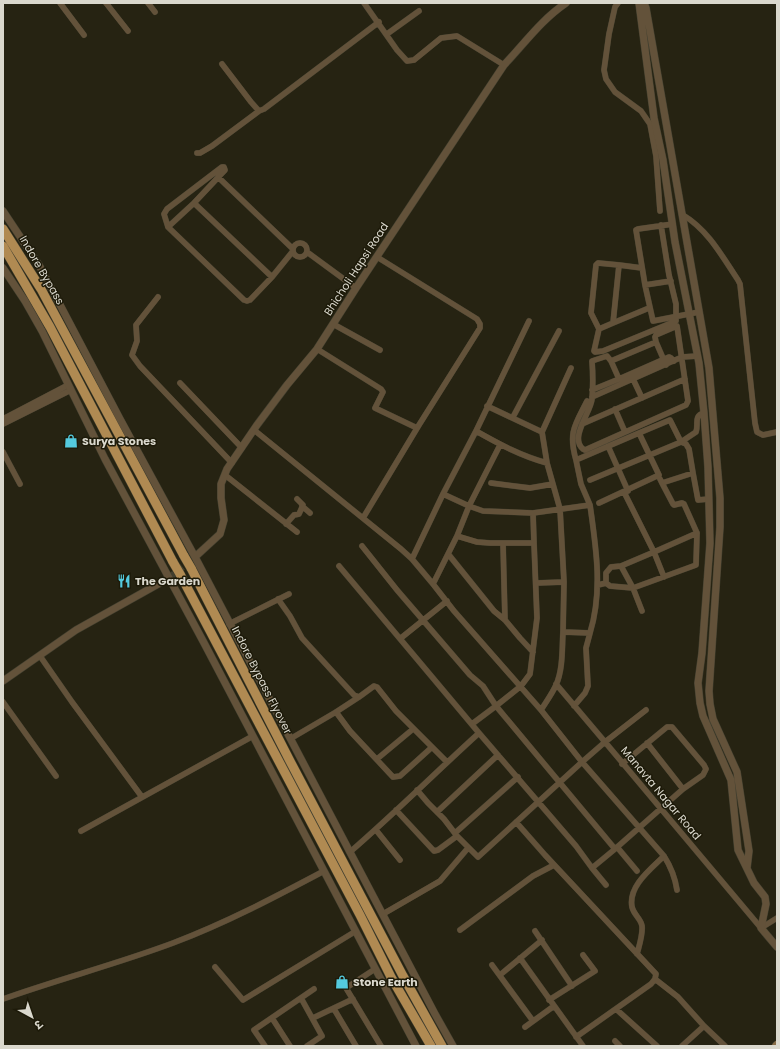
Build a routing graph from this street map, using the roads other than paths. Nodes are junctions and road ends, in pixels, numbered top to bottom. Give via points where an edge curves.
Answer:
1 (60, 3) edge
2 (106, 3) edge
3 (148, 3) edge
4 (364, 3) edge
5 (566, 3) edge
6 (618, 3) edge
7 (639, 3) edge
8 (644, 3) edge
9 (419, 11) dead end
10 (155, 12) dead end
11 (379, 22) junction
12 (128, 32) dead end
13 (387, 34) junction
14 (84, 35) dead end
15 (222, 64) dead end
16 (504, 65) junction
17 (259, 110) junction
18 (197, 153) dead end
19 (218, 177) junction
20 (194, 204) junction
21 (3, 211) edge
22 (660, 211) dead end
23 (683, 215) junction
24 (673, 224) junction
25 (661, 225) junction
26 (168, 227) junction
27 (3, 228) edge
28 (3, 246) edge
29 (293, 250) junction
30 (307, 252) junction
31 (377, 256) junction
32 (618, 265) junction
33 (3, 268) edge
34 (642, 268) junction
35 (272, 278) junction
36 (671, 281) junction
37 (645, 286) junction
38 (356, 288) junction
39 (158, 297) dead end
40 (649, 308) junction
41 (699, 312) junction
42 (689, 314) junction
43 (676, 316) junction
44 (529, 321) dead end
45 (614, 323) junction
46 (333, 324) junction
47 (57, 327) junction
48 (599, 329) junction
49 (559, 331) dead end
50 (656, 342) junction
51 (317, 348) junction
52 (380, 350) dead end
53 (698, 356) junction
54 (682, 357) junction
55 (611, 361) junction
56 (664, 362) junction
57 (570, 368) dead end
58 (619, 379) junction
59 (633, 379) junction
60 (685, 379) junction
61 (180, 384) dead end
62 (69, 387) junction
63 (590, 396) junction
64 (642, 398) junction
65 (487, 406) junction
66 (615, 409) junction
67 (704, 413) junction
68 (513, 417) junction
69 (3, 419) edge
70 (3, 424) edge
71 (582, 424) junction
72 (417, 428) junction
73 (254, 430) junction
74 (476, 431) junction
75 (542, 432) junction
76 (625, 432) junction
77 (777, 432) edge
78 (639, 433) junction
79 (681, 442) junction
80 (500, 445) junction
81 (608, 446) junction
82 (242, 448) junction
83 (3, 452) edge
84 (649, 454) junction
85 (576, 460) junction
86 (547, 463) junction
87 (232, 464) junction
88 (617, 468) junction
89 (693, 473) junction
90 (225, 475) junction
91 (659, 475) junction
92 (590, 480) dead end
93 (491, 483) dead end
94 (662, 483) junction
95 (20, 484) dead end
96 (553, 484) junction
97 (626, 492) junction
98 (443, 494) junction
99 (297, 499) dead end
100 (709, 499) junction
101 (599, 503) dead end
102 (590, 505) junction
103 (302, 506) junction
104 (469, 506) junction
105 (560, 510) junction
106 (310, 513) dead end
107 (533, 513) junction
108 (363, 518) junction
109 (286, 524) junction
110 (297, 532) dead end
111 (697, 533) junction
112 (458, 536) junction
113 (503, 543) junction
114 (534, 543) junction
115 (362, 546) dead end
116 (654, 552) junction
117 (449, 555) junction
118 (195, 557) junction
119 (412, 559) junction
120 (339, 566) dead end
121 (621, 566) junction
122 (664, 577) junction
123 (169, 578) junction
124 (564, 582) junction
125 (536, 583) junction
126 (606, 583) junction
127 (433, 584) junction
128 (598, 585) junction
129 (633, 588) junction
130 (288, 594) dead end
131 (278, 599) junction
132 (447, 601) junction
133 (642, 611) dead end
134 (422, 619) junction
135 (505, 620) junction
136 (229, 624) junction
137 (563, 632) junction
138 (590, 633) junction
139 (401, 638) junction
140 (533, 652) junction
141 (40, 656) junction
142 (3, 681) edge
143 (556, 684) junction
144 (521, 686) junction
145 (359, 696) junction
146 (3, 702) edge
147 (496, 706) junction
148 (574, 706) junction
149 (541, 710) junction
150 (646, 710) dead end
151 (336, 712) junction
152 (472, 724) junction
153 (413, 729) junction
154 (479, 733) junction
155 (253, 736) junction
156 (290, 739) junction
157 (605, 742) junction
158 (647, 743) junction
159 (431, 748) junction
160 (498, 755) junction
161 (377, 759) junction
162 (447, 762) junction
163 (582, 762) junction
164 (622, 764) junction
165 (56, 776) dead end
166 (518, 778) junction
167 (559, 783) junction
168 (683, 789) junction
169 (417, 790) junction
170 (142, 797) junction
171 (539, 802) junction
172 (660, 809) junction
173 (396, 810) junction
174 (437, 812) junction
175 (516, 822) junction
176 (639, 828) junction
177 (376, 830) junction
178 (81, 831) dead end
179 (456, 835) junction
180 (468, 848) junction
181 (616, 848) junction
182 (350, 852) junction
183 (664, 856) junction
184 (400, 860) dead end
185 (554, 865) junction
186 (592, 868) junction
187 (746, 869) junction
188 (324, 870) junction
189 (637, 871) dead end
190 (606, 885) dead end
191 (677, 890) dead end
192 (382, 914) junction
193 (777, 918) edge
194 (761, 928) junction
195 (460, 930) dead end
196 (356, 931) junction
197 (535, 931) dead end
198 (542, 940) junction
199 (777, 947) edge
200 (637, 954) junction
201 (583, 955) dead end
202 (520, 958) junction
203 (492, 965) dead end
204 (215, 966) dead end
205 (375, 969) junction
206 (500, 975) junction
207 (655, 979) junction
208 (419, 983) junction
209 (572, 986) junction
210 (410, 988) junction
211 (314, 989) dead end
212 (301, 998) junction
213 (353, 999) junction
214 (3, 1000) edge
215 (550, 1000) junction
216 (554, 1006) junction
217 (334, 1009) junction
218 (616, 1009) junction
219 (272, 1018) junction
220 (313, 1018) junction
221 (533, 1021) junction
222 (704, 1026) junction
223 (525, 1027) dead end
224 (576, 1037) junction
225 (614, 1041) dead end
226 (265, 1046) edge
227 (290, 1046) edge
228 (307, 1046) edge
229 (356, 1046) edge
230 (381, 1046) edge
231 (416, 1046) edge
232 (431, 1046) edge
233 (442, 1046) edge
234 (453, 1046) edge
235 (583, 1046) edge
236 (620, 1046) edge
237 (657, 1046) edge
238 (682, 1046) edge
239 (725, 1046) edge

1 - 14 street
2 - 12 street
3 - 10 street
4 - 11 street
5 - 16 street, Bhicholi Hapsi Road via 536,29
6 - 22 street via 609,34 604,70 606,79 615,92 641,111 650,124 657,163
7 - 24 street via 654,118
8 - 23 street
9 - 13 street
11 - 13 street
11 - 17 street via 264,109
13 - 16 street via 407,61 414,60 441,38 457,36
15 - 17 street
16 - 31 street, Bhicholi Hapsi Road
17 - 18 street via 212,146
19 - 20 street
19 - 26 street via 225,170 224,167 167,208 164,214
19 - 29 street
20 - 26 street
20 - 35 street
21 - 47 street via 39,265
23 - 41 street
23 - 77 street via 709,236 740,284 757,432 763,435
24 - 25 street
24 - 42 street
25 - 34 street via 636,230
25 - 36 street
26 - 35 street via 244,300 250,300
27 - 47 highway, Indore Bypass via 41,289
28 - 47 highway, Indore Bypass
29 - 30 street via 299,257
29 - 30 street via 297,243 302,243 307,247
29 - 35 street
30 - 38 street
31 - 38 street, Bhicholi Hapsi Road
31 - 72 street via 477,319 480,324 480,328
32 - 34 street
32 - 45 street
32 - 48 street via 597,264 591,313
33 - 47 street via 27,304
34 - 37 street
36 - 37 street
36 - 43 street
37 - 40 street
38 - 46 street, Bhicholi Hapsi Road
39 - 87 street via 136,325 137,340 132,355
40 - 43 street via 653,321
40 - 45 street
41 - 42 street
41 - 187 street via 709,368 720,498 710,704 713,719 738,772 749,851
42 - 43 street
42 - 53 street
43 - 48 street via 676,321 598,353 594,351
44 - 65 street
45 - 48 street
46 - 51 street, Bhicholi Hapsi Road
46 - 52 street
47 - 62 street
47 - 118 street
47 - 210 highway, Indore Bypass Flyover, bridge via 93,387 187,562
47 - 232 highway, Indore Bypass Flyover, bridge via 75,374 391,977
49 - 68 street
50 - 54 street via 656,335 677,326
50 - 55 street
50 - 56 street
51 - 72 street via 381,389 383,392 375,408
51 - 73 street, Bhicholi Hapsi Road
53 - 54 street
53 - 67 street
54 - 56 street
54 - 60 street
55 - 58 street
55 - 63 street via 607,356 592,361
56 - 58 street
56 - 59 street
57 - 75 street
58 - 63 street
59 - 63 street
59 - 64 street
60 - 64 street
60 - 76 street via 688,401 686,405
61 - 82 street
62 - 69 street
62 - 70 street
62 - 123 street
63 - 71 street via 590,406
63 - 85 street via 576,422 572,436
64 - 66 street
65 - 68 street
65 - 74 street
66 - 71 street
66 - 76 street
67 - 79 street via 697,418 696,432
67 - 100 street
68 - 75 street
71 - 76 street via 578,436 579,446 585,450
72 - 108 street
73 - 82 street, Bhicholi Hapsi Road
73 - 108 street
74 - 80 street
74 - 98 street
75 - 86 street
78 - 79 street via 670,420
78 - 81 street
78 - 84 street
79 - 84 street
79 - 89 street via 686,444 689,450
80 - 86 street
80 - 104 street
81 - 85 street
81 - 88 street
82 - 87 street, Bhicholi Hapsi Road
83 - 95 street
84 - 88 street
84 - 91 street
85 - 102 street via 581,484
86 - 96 street
87 - 90 street, Bhicholi Hapsi Road
88 - 92 street
88 - 97 street
89 - 94 street
89 - 100 street via 698,500
90 - 109 street
90 - 118 street, Bhicholi Hapsi Road via 221,484 224,520 220,534
91 - 94 street
91 - 97 street
93 - 96 street via 530,488
94 - 111 street via 672,504 684,504
96 - 105 street
97 - 101 street
97 - 116 street
98 - 104 street
98 - 119 street
99 - 103 street
100 - 187 street via 710,543 698,683 703,716 731,780 738,850
102 - 105 street
102 - 128 street via 597,550
103 - 106 street
103 - 109 street via 299,514 294,515
104 - 107 street via 483,511
104 - 112 street
105 - 107 street
105 - 124 street
107 - 114 street
108 - 119 street
109 - 110 street
111 - 116 street
111 - 122 street via 696,565
112 - 113 street via 477,542
112 - 117 street
113 - 114 street
113 - 135 street
114 - 125 street
115 - 134 street
116 - 121 street
116 - 122 street
117 - 127 street
117 - 135 street
118 - 136 street
119 - 127 street
120 - 139 street
121 - 126 street via 611,567 606,573
121 - 129 street
122 - 129 street
123 - 141 street via 76,630
123 - 155 street
124 - 125 street
124 - 137 street
125 - 140 street via 538,618
126 - 128 street
126 - 129 street via 610,586
127 - 132 street
128 - 138 street via 595,617
129 - 133 street
130 - 131 street
131 - 136 street
131 - 145 street via 302,638 354,695
132 - 134 street
132 - 144 street
134 - 139 street
134 - 147 street via 470,676 483,686
135 - 140 street
136 - 156 street
137 - 138 street
137 - 143 street via 561,668
138 - 148 street via 586,648 588,686
139 - 152 street
140 - 144 street via 530,674
141 - 142 street
141 - 170 street
143 - 148 street, Manavta Nagar Road
143 - 149 street
144 - 147 street
144 - 149 street
145 - 151 street
145 - 153 street via 374,686 377,687
146 - 165 street
147 - 152 street
147 - 167 street
148 - 157 street, Manavta Nagar Road
149 - 163 street
150 - 157 street
151 - 156 street
151 - 161 street
152 - 154 street
153 - 159 street
153 - 161 street
154 - 160 street
154 - 162 street
155 - 170 street
155 - 188 street
156 - 182 street
157 - 163 street
157 - 164 street, Manavta Nagar Road
158 - 164 street
158 - 168 street
158 - 168 street via 667,727 672,727 704,765 706,769 703,775
159 - 161 street via 396,778
159 - 162 street
160 - 166 street
160 - 174 street
162 - 169 street
163 - 167 street
163 - 176 street
164 - 172 street, Manavta Nagar Road
166 - 171 street
166 - 179 street
167 - 171 street
167 - 181 street
168 - 172 street
169 - 173 street
169 - 174 street
170 - 178 street
171 - 175 street
171 - 186 street
172 - 176 street
172 - 194 street, Manavta Nagar Road
173 - 177 street
173 - 179 street via 434,851
174 - 179 street
175 - 180 street via 478,857
175 - 185 street
176 - 181 street
176 - 183 street
177 - 182 street
177 - 184 street
179 - 180 street
180 - 192 street via 440,882
181 - 186 street
181 - 189 street
182 - 192 street
183 - 191 street via 671,866
183 - 200 street via 644,875 634,890 632,905 642,927
185 - 195 street via 533,876
185 - 200 street
186 - 190 street
187 - 194 street via 765,897
188 - 196 street
188 - 214 street via 219,925 139,956
192 - 208 street
193 - 194 street
194 - 199 street, Manavta Nagar Road
196 - 204 street via 243,1000
196 - 205 street
197 - 198 street
198 - 202 street
198 - 209 street
200 - 207 street via 656,974
201 - 209 street via 595,971
202 - 206 street
202 - 215 street
203 - 206 street
205 - 213 street via 346,988
205 - 231 street
206 - 221 street
207 - 218 street
207 - 222 street via 678,997
208 - 210 highway
208 - 234 street
209 - 215 street
210 - 233 highway, Indore Bypass Flyover
211 - 212 street
212 - 219 street
212 - 220 street
213 - 217 street
213 - 230 street
215 - 216 street
216 - 221 street
216 - 224 street
217 - 220 street
217 - 229 street
218 - 224 street
218 - 237 street
219 - 226 street via 254,1030
219 - 227 street
220 - 228 street via 322,1036
221 - 223 street
222 - 238 street
222 - 239 street
224 - 235 street
225 - 236 street

